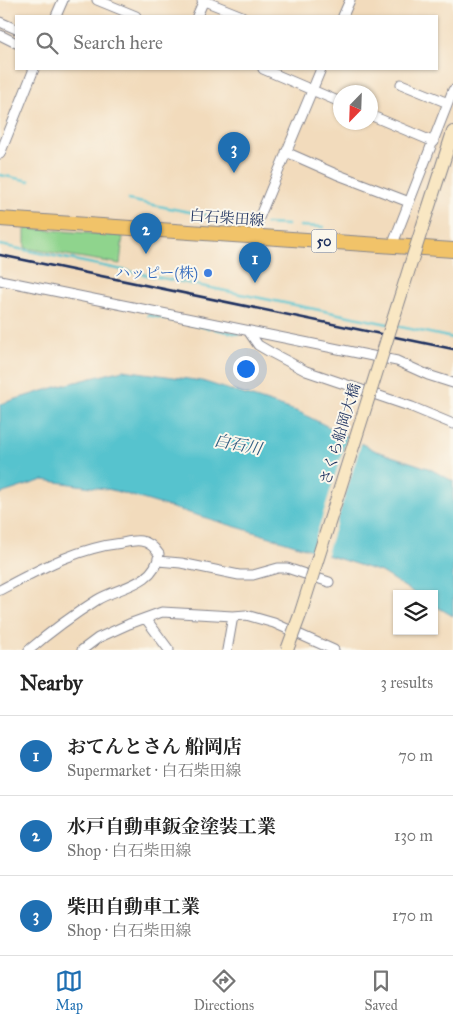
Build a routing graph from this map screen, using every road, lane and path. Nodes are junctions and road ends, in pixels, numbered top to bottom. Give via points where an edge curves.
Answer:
1 (63, 0) edge
2 (97, 0) edge
3 (203, 0) edge
4 (350, 0) edge
5 (56, 15) edge
6 (134, 15) edge
7 (197, 15) edge
8 (240, 15) edge
9 (343, 15) edge
10 (0, 22) edge
11 (15, 29) edge
12 (0, 35) edge
13 (15, 42) edge
14 (34, 70) edge
15 (264, 70) edge
16 (321, 70) edge
17 (401, 84) dead end
18 (312, 90) junction
19 (453, 90) edge
20 (333, 99) edge
21 (448, 103) junction
22 (378, 118) edge
23 (453, 132) edge
24 (434, 142) junction
25 (286, 152) junction
26 (0, 154) edge
27 (409, 202) junction
28 (0, 219) edge
29 (255, 236) junction
30 (392, 246) junction
31 (453, 250) edge
32 (0, 280) edge
33 (249, 332) junction
34 (453, 383) edge
35 (453, 424) edge
36 (158, 561) junction
37 (329, 582) dead end
38 (0, 590) edge
39 (233, 616) junction
40 (146, 618) junction
41 (28, 650) edge
42 (82, 650) edge
43 (169, 650) edge
44 (227, 650) edge
45 (287, 650) edge
46 (334, 650) edge

1 - 5 street
2 - 6 street
3 - 7 street
3 - 8 street
4 - 9 street
10 - 11 street
12 - 13 street
14 - 26 street
15 - 18 street
16 - 18 street
17 - 21 street
18 - 20 street
18 - 25 street
19 - 21 street
21 - 24 street
22 - 24 street
23 - 45 main road, さくら船岡大橋, bridge
24 - 27 street
25 - 27 street
25 - 29 street
27 - 30 street
28 - 29 main road, 白石柴田線 / 50
29 - 30 main road, 白石柴田線 / 50
30 - 31 main road, 白石柴田線 / 50
32 - 33 street
33 - 34 street via 397,361
33 - 35 street via 258,344 306,371
36 - 37 street via 181,562 239,575 287,568
36 - 38 street via 156,549 140,540 104,545 84,550
36 - 41 street via 138,582 100,599
39 - 40 street via 162,612
39 - 44 street
39 - 46 street via 246,615 274,623
40 - 42 street via 98,638
40 - 43 street

